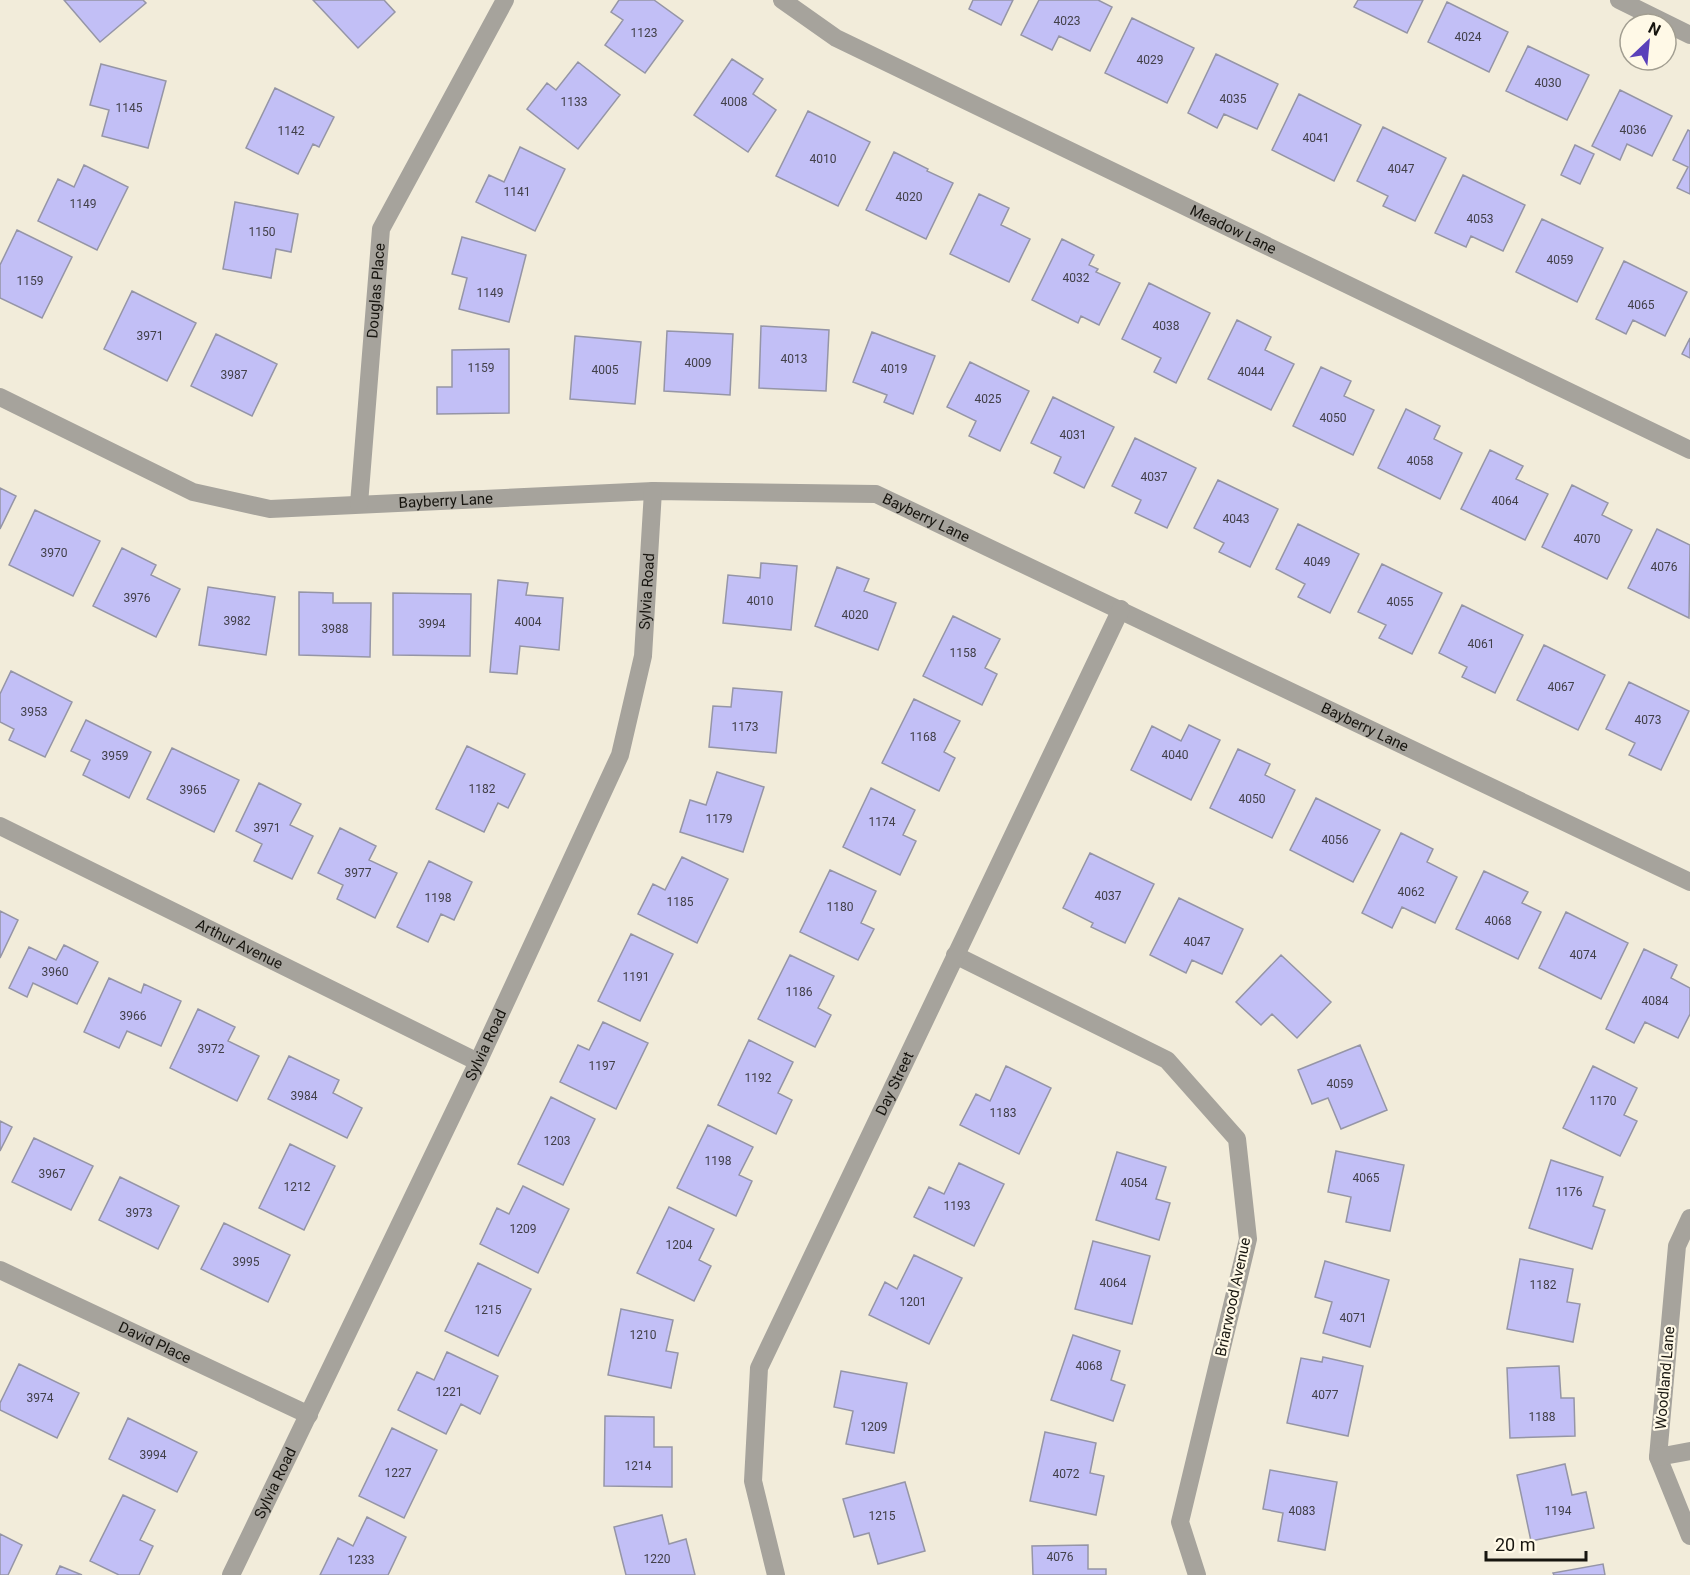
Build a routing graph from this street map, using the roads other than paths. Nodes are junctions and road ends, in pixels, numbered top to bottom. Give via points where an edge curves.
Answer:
1 (505, 0) edge
2 (782, 0) edge
3 (1619, 0) edge
4 (1690, 35) edge
5 (0, 397) edge
6 (1690, 450) edge
7 (653, 491) junction
8 (359, 504) junction
9 (1121, 609) junction
10 (0, 826) edge
11 (1690, 882) edge
12 (955, 955) junction
13 (477, 1062) junction
14 (1690, 1218) edge
15 (0, 1270) edge
16 (309, 1415) junction
17 (1690, 1451) edge
18 (1658, 1456) junction
19 (1690, 1536) edge
20 (231, 1575) edge
21 (776, 1575) edge
22 (1197, 1575) edge

1 - 8 street, Douglas Place via 381,229
2 - 6 street, Meadow Lane via 836,38
3 - 4 street
5 - 8 street, Bayberry Lane via 193,492 270,509
7 - 8 street, Bayberry Lane
7 - 9 street, Bayberry Lane via 876,494
7 - 13 street, Sylvia Road via 643,656 620,755
9 - 11 street, Bayberry Lane
9 - 12 street, Day Street
10 - 13 street, Arthur Avenue
12 - 21 street, Day Street via 759,1368 753,1481
12 - 22 street, Briarwood Avenue via 1167,1060 1237,1138 1248,1239 1180,1522
13 - 16 street, Sylvia Road
14 - 18 street, Woodland Lane via 1677,1246
15 - 16 street, David Place
16 - 20 street, Sylvia Road
17 - 18 street
18 - 19 street, Woodland Lane

